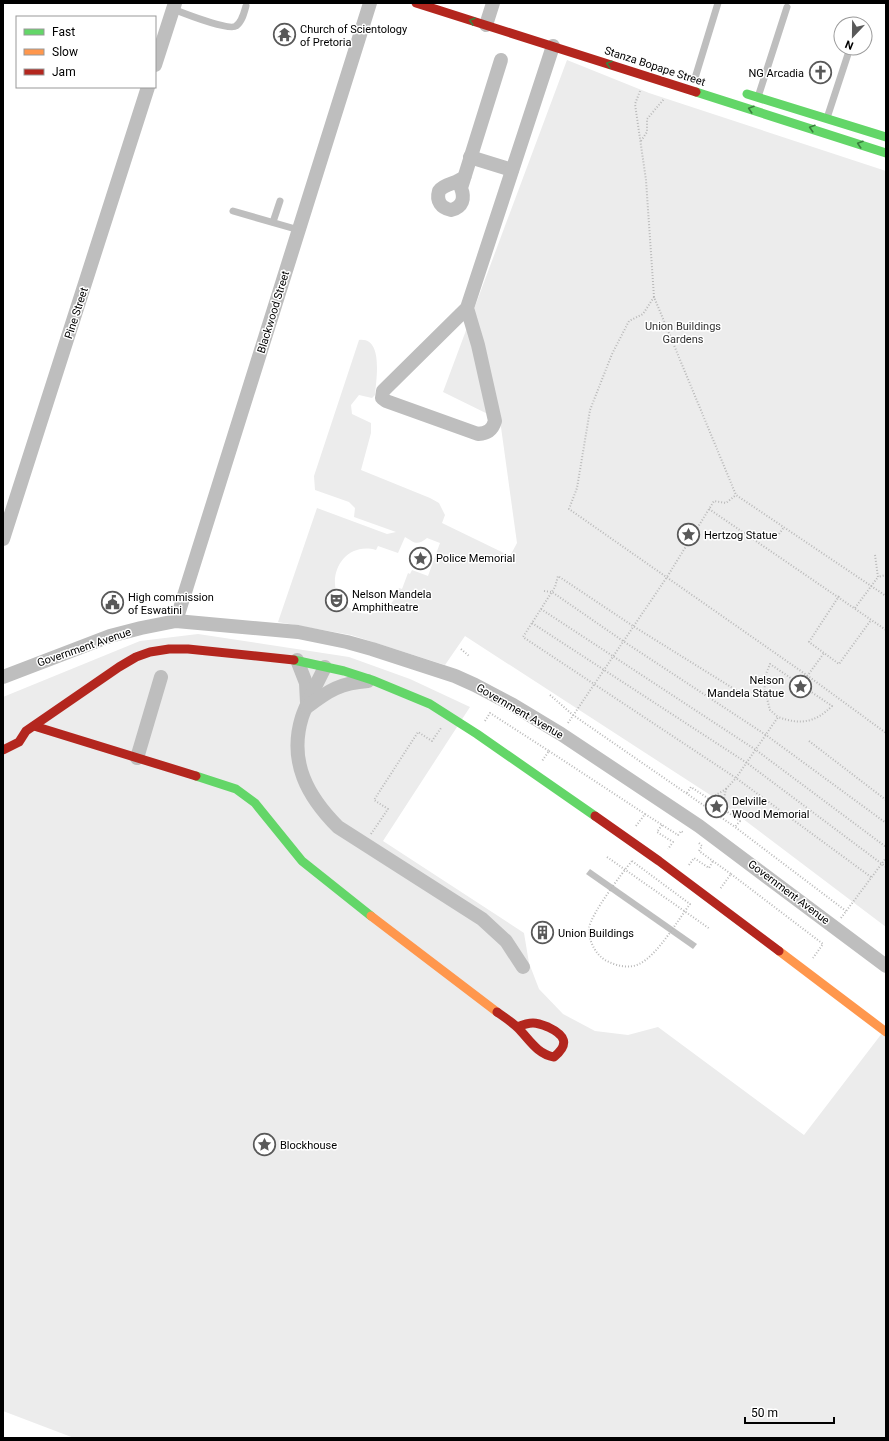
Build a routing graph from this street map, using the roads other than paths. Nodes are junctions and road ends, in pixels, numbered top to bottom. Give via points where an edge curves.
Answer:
1 (370, 3) edge
2 (416, 3) edge
3 (718, 3) edge
4 (174, 6) edge
5 (246, 6) dead end
6 (788, 6) dead end
7 (490, 13) edge
8 (539, 32) dead end
9 (580, 45) dead end
10 (553, 46) junction
11 (847, 56) edge
12 (501, 60) dead end
13 (156, 62) edge
14 (695, 78) dead end
15 (148, 88) edge
16 (738, 91) dead end
17 (758, 97) junction
18 (827, 118) junction
19 (886, 136) edge
20 (886, 153) edge
21 (511, 175) junction
22 (280, 201) dead end
23 (233, 211) dead end
24 (273, 222) junction
25 (299, 230) junction
26 (467, 308) junction
27 (3, 539) edge
28 (176, 621) junction
29 (298, 660) junction
30 (325, 667) junction
31 (3, 676) edge
32 (161, 677) dead end
33 (372, 680) junction
34 (306, 707) junction
35 (34, 726) junction
36 (3, 750) edge
37 (137, 758) junction
38 (886, 966) edge
39 (523, 967) dead end
40 (517, 1028) junction
41 (886, 1032) edge

1 - 25 street, Blackwood Street
7 -> 2 street, Stanza Bopape Street
3 - 14 lane
4 - 5 lane via 233,28 241,21
4 - 13 street
6 - 17 lane
7 - 10 street, Stanza Bopape Street
8 - 10 street
9 - 10 street
20 -> 10 street, Stanza Bopape Street
10 - 21 street
11 - 18 lane
12 - 21 street via 467,166
15 - 27 street, Pine Street
16 - 17 street
17 - 18 street
18 - 19 street
21 - 26 street
22 - 24 lane
23 - 24 lane
24 - 25 lane
25 - 28 street, Blackwood Street
26 - 26 street via 495,422 486,434 478,434 382,398 383,391
28 - 31 street, Government Avenue via 110,636
28 - 38 street, Government Avenue via 298,632 347,642 455,676 475,685 561,734 699,826
29 - 30 street
29 - 34 street via 306,683
29 - 35 street via 188,649 150,652 119,667
30 - 33 street
30 - 34 street
32 - 37 street
33 - 34 street via 341,685
33 - 41 street via 430,704 477,734 659,862
34 - 39 street via 298,744 301,772 322,811 338,827 482,919 506,940
35 - 36 street via 26,731 19,742
35 - 37 street
37 - 40 street via 236,789 255,803 302,861
40 - 40 street via 548,1057 554,1057 562,1051 565,1044 561,1034 535,1023

